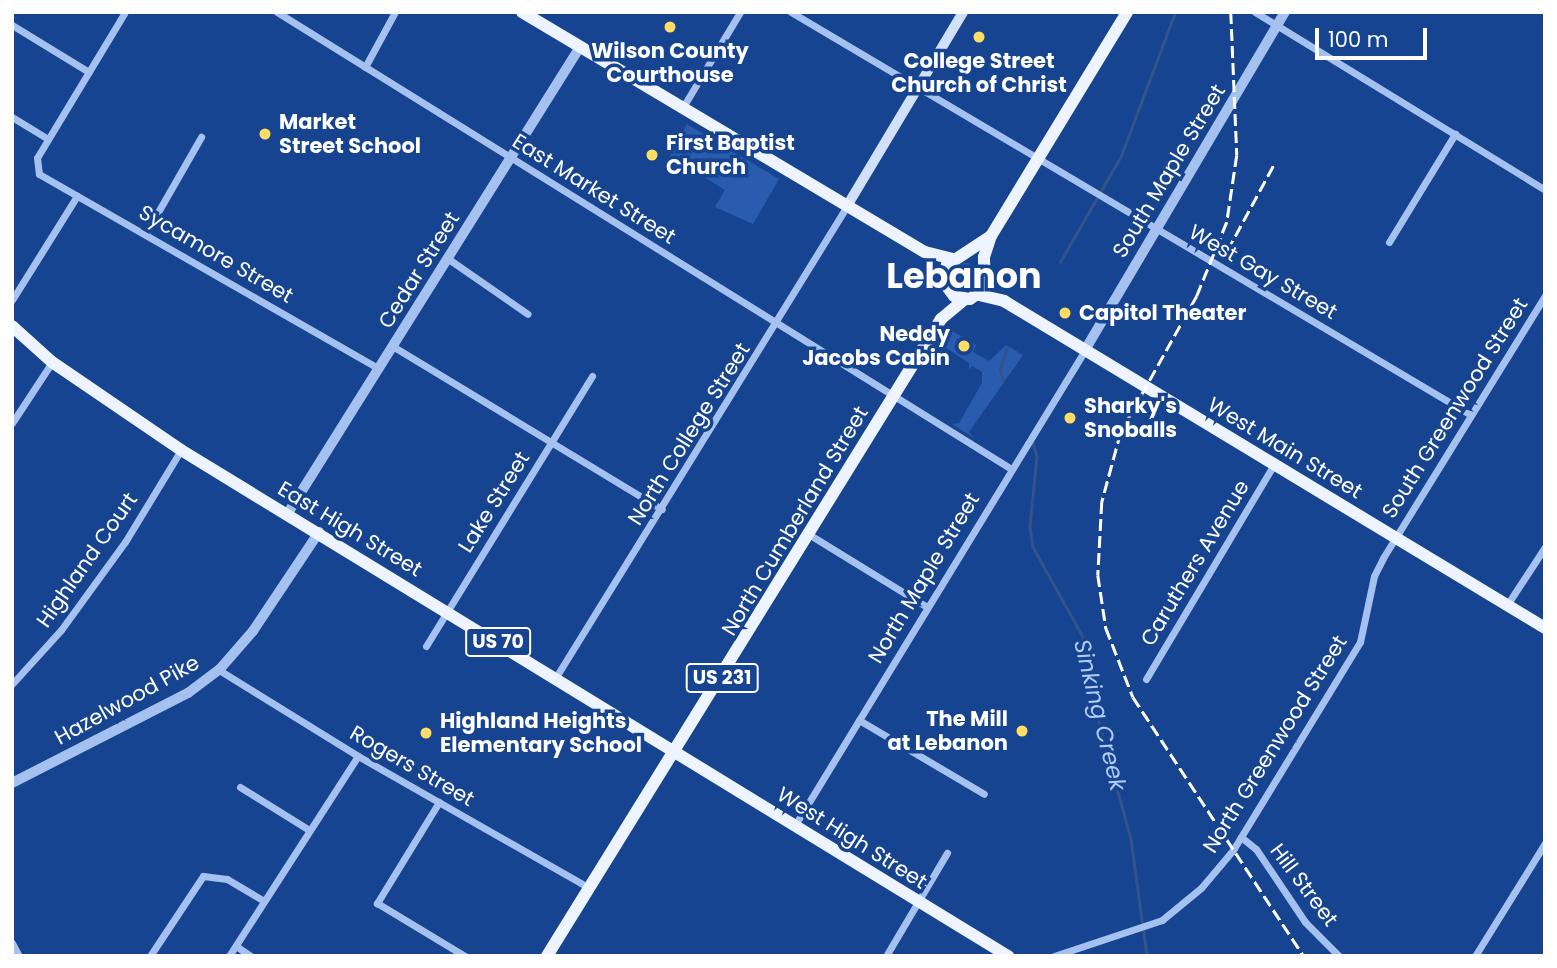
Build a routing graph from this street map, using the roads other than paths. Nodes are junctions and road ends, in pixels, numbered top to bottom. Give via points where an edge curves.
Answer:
1 (125, 12) edge
2 (277, 12) edge
3 (395, 12) edge
4 (740, 12) edge
5 (791, 12) edge
6 (963, 12) edge
7 (1127, 12) edge
8 (1255, 12) edge
9 (1285, 12) edge
10 (530, 14) edge
11 (12, 24) edge
12 (1277, 26) junction
13 (580, 47) junction
14 (365, 67) junction
15 (89, 72) junction
16 (917, 87) junction
17 (683, 107) junction
18 (12, 117) edge
19 (1455, 134) junction
20 (201, 137) dead end
21 (48, 139) junction
22 (1038, 158) junction
23 (512, 159) junction
24 (1545, 190) edge
25 (77, 196) junction
26 (847, 206) junction
27 (1156, 229) junction
28 (146, 233) junction
29 (991, 236) junction
30 (1389, 242) dead end
31 (925, 252) junction
32 (958, 257) junction
33 (447, 258) junction
34 (986, 273) junction
35 (945, 284) junction
36 (979, 295) junction
37 (1545, 296) edge
38 (965, 299) junction
39 (12, 300) edge
40 (1004, 301) junction
41 (528, 314) dead end
42 (941, 319) junction
43 (778, 323) junction
44 (12, 326) edge
45 (394, 347) junction
46 (1085, 350) junction
47 (52, 362) junction
48 (379, 369) junction
49 (592, 376) dead end
50 (893, 396) junction
51 (1471, 415) junction
52 (12, 423) edge
53 (551, 443) junction
54 (181, 450) junction
55 (1274, 464) junction
56 (1010, 468) junction
57 (662, 509) junction
58 (288, 513) junction
59 (320, 532) junction
60 (810, 535) junction
61 (1544, 536) edge
62 (1395, 538) junction
63 (1545, 545) edge
64 (1507, 605) junction
65 (927, 607) junction
66 (447, 610) junction
67 (1545, 628) edge
68 (426, 646) dead end
69 (219, 670) junction
70 (556, 677) junction
71 (1146, 679) dead end
72 (12, 684) edge
73 (859, 720) junction
74 (676, 753) junction
75 (358, 757) junction
76 (12, 783) edge
77 (240, 787) dead end
78 (984, 794) dead end
79 (439, 802) junction
80 (795, 825) junction
81 (309, 830) junction
82 (1241, 837) junction
83 (1545, 843) edge
84 (947, 853) dead end
85 (589, 888) junction
86 (264, 901) junction
87 (918, 901) junction
88 (12, 943) edge
89 (236, 946) junction
90 (19, 956) edge
91 (150, 956) edge
92 (229, 956) edge
93 (251, 956) edge
94 (465, 956) edge
95 (547, 956) edge
96 (886, 956) edge
97 (1008, 956) edge
98 (1054, 956) edge
99 (1339, 956) edge
100 (1475, 956) edge

1 - 15 street
2 - 14 street, East Market Street
3 - 14 street
4 - 17 street
5 - 16 street, West Gay Street
6 - 16 main road
7 - 22 main road
8 - 12 street
9 - 12 street, South Maple Street
10 - 13 main road
11 - 15 street
12 - 19 street
12 - 27 street, South Maple Street
13 - 17 main road
13 - 23 street, Cedar Street
14 - 23 street, East Market Street
15 - 21 street
16 - 22 street, West Gay Street
16 - 26 main road
17 - 26 main road
18 - 21 street
19 - 24 street
19 - 30 street
20 - 28 street
21 - 25 street, Sycamore Street via 36,170
22 - 27 street, West Gay Street
22 - 29 main road
23 - 33 street, Cedar Street
23 - 43 street, East Market Street
25 - 28 street, Sycamore Street
25 - 39 street
26 - 31 main road
26 - 43 street, North College Street
27 - 46 street, South Maple Street
27 - 51 street, West Gay Street
28 - 48 street, Sycamore Street
29 - 32 main road
29 - 34 main road
31 - 32 main road
31 - 35 main road
32 - 34 main road via 976,258
32 - 35 main road, US 231
33 - 41 street
33 - 45 street, Cedar Street
34 - 36 main road
34 - 40 main road, West Main Street
35 - 38 main road
35 - 42 main road, North Cumberland Street / US 231
36 - 38 main road, US 231
36 - 40 main road, West Main Street
37 - 51 street, South Greenwood Street
38 - 42 main road, North Cumberland Street / US 231
40 - 46 main road, West Main Street
42 - 50 main road, North Cumberland Street / US 231
43 - 50 street, East Market Street
43 - 57 street, North College Street
44 - 47 main road, East High Street / US 70
45 - 48 street, Cedar Street
45 - 53 street
46 - 55 main road, West Main Street
46 - 56 street, North Maple Street
47 - 52 street
47 - 54 main road, East High Street / US 70
48 - 58 street, Cedar Street
49 - 53 street, Lake Street
50 - 56 street, East Market Street
50 - 60 main road, North Cumberland Street / US 231
51 - 62 street, South Greenwood Street
53 - 57 street
53 - 66 street, Lake Street
54 - 58 main road, East High Street / US 70
54 - 72 street, Highland Court via 125,542 61,630
55 - 62 main road, West Main Street
55 - 71 street, Caruthers Avenue
56 - 65 street, North Maple Street
57 - 70 street, North College Street
58 - 59 main road, East High Street / US 70
59 - 66 main road, East High Street / US 70
59 - 69 street, Hazelwood Pike via 253,631
60 - 65 street
60 - 74 main road, North Cumberland Street / US 231
61 - 63 street
62 - 64 main road, West Main Street
62 - 82 street, North Greenwood Street via 1374,576 1360,642
63 - 64 street
64 - 67 main road, West Main Street
65 - 73 street, North Maple Street
66 - 68 street, Lake Street
66 - 70 main road, East High Street / US 70
69 - 75 street, Rogers Street
69 - 76 street, Hazelwood Pike via 188,693
70 - 74 main road, East High Street / US 70
73 - 78 street
73 - 80 street, North Maple Street
74 - 80 main road, West High Street / US 70
74 - 85 main road, North Cumberland Street / US 231
75 - 79 street, Rogers Street
75 - 81 street
77 - 81 street
79 - 85 street, Rogers Street
79 - 94 street via 377,903
80 - 87 main road, West High Street / US 70
81 - 86 street
82 - 98 street, North Greenwood Street via 1201,888 1173,912 1134,932
82 - 99 street, Hill Street via 1256,849 1305,922
83 - 100 street
84 - 87 street
85 - 95 main road, North Cumberland Street / US 231
86 - 89 street
86 - 91 street via 228,879 203,876
87 - 96 street
87 - 97 main road, West High Street / US 70
88 - 90 street
89 - 92 street
89 - 93 street

